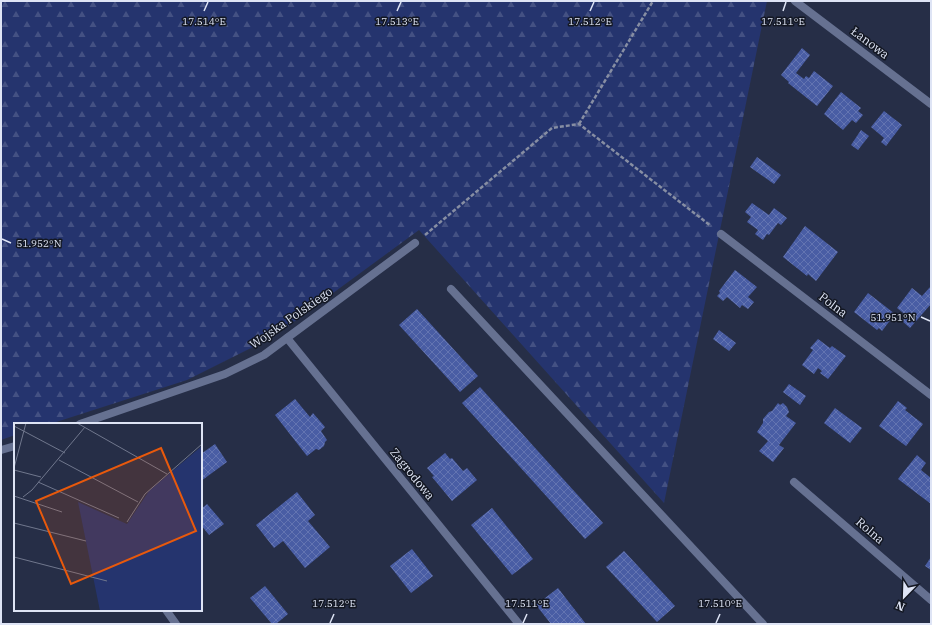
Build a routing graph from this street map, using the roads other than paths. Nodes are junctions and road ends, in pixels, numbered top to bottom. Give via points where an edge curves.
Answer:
1 (795, 1) edge
2 (931, 104) edge
3 (721, 234) road end
4 (415, 243) road end
5 (450, 290) dead end
6 (287, 338) junction
7 (931, 395) edge
8 (83, 423) edge
9 (14, 446) edge
10 (1, 450) edge
11 (794, 482) dead end
12 (931, 600) edge
13 (167, 611) edge
14 (176, 624) edge
15 (519, 624) edge
16 (762, 624) edge

1 - 2 street, Łanowa
3 - 7 street, Polna
4 - 6 street, Wojska Polskiego
5 - 16 street
6 - 8 street, Wojska Polskiego via 264,355 225,374
6 - 15 street, Zagrodowa
9 - 10 street
11 - 12 street, Rolna
13 - 14 street

